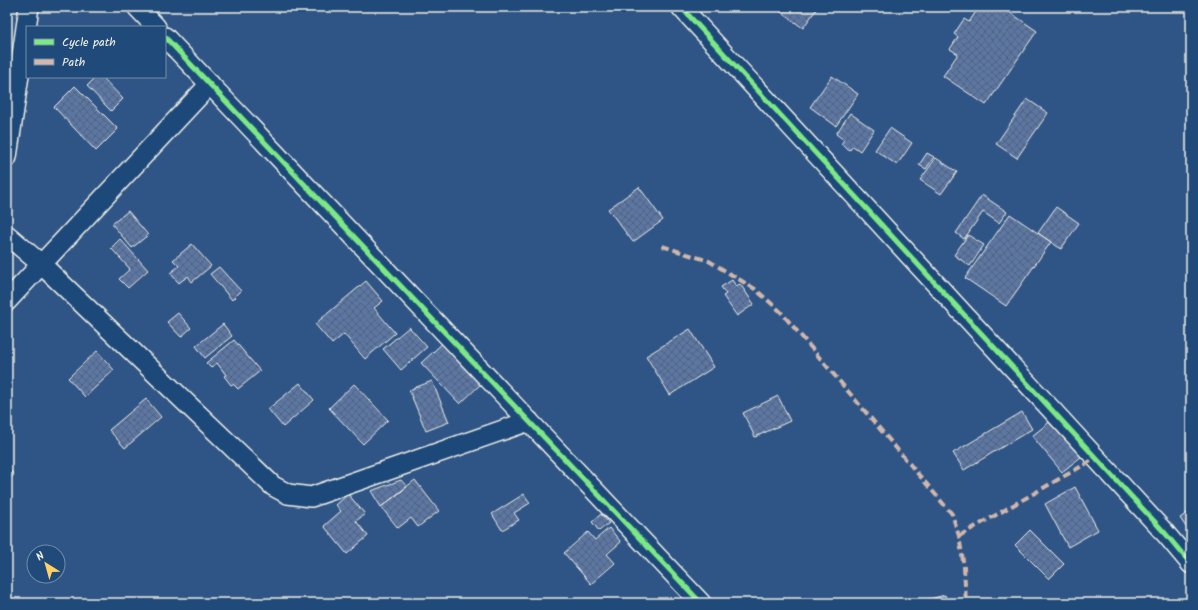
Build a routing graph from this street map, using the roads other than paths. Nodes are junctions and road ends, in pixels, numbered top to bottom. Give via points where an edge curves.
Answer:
1 (29, 7) edge
2 (137, 7) edge
3 (681, 7) edge
4 (26, 26) edge
5 (155, 26) edge
6 (26, 27) edge
7 (166, 38) edge
8 (210, 84) junction
9 (7, 157) edge
10 (7, 235) edge
11 (41, 264) junction
12 (7, 301) edge
13 (529, 420) junction
14 (1191, 564) edge
15 (701, 603) edge

1 - 4 street
2 - 5 street
3 - 14 street
6 - 9 street
7 - 8 street
8 - 11 street
8 - 13 street
10 - 11 street
11 - 12 street
11 - 13 street via 273,486 288,494 311,497
13 - 15 street

